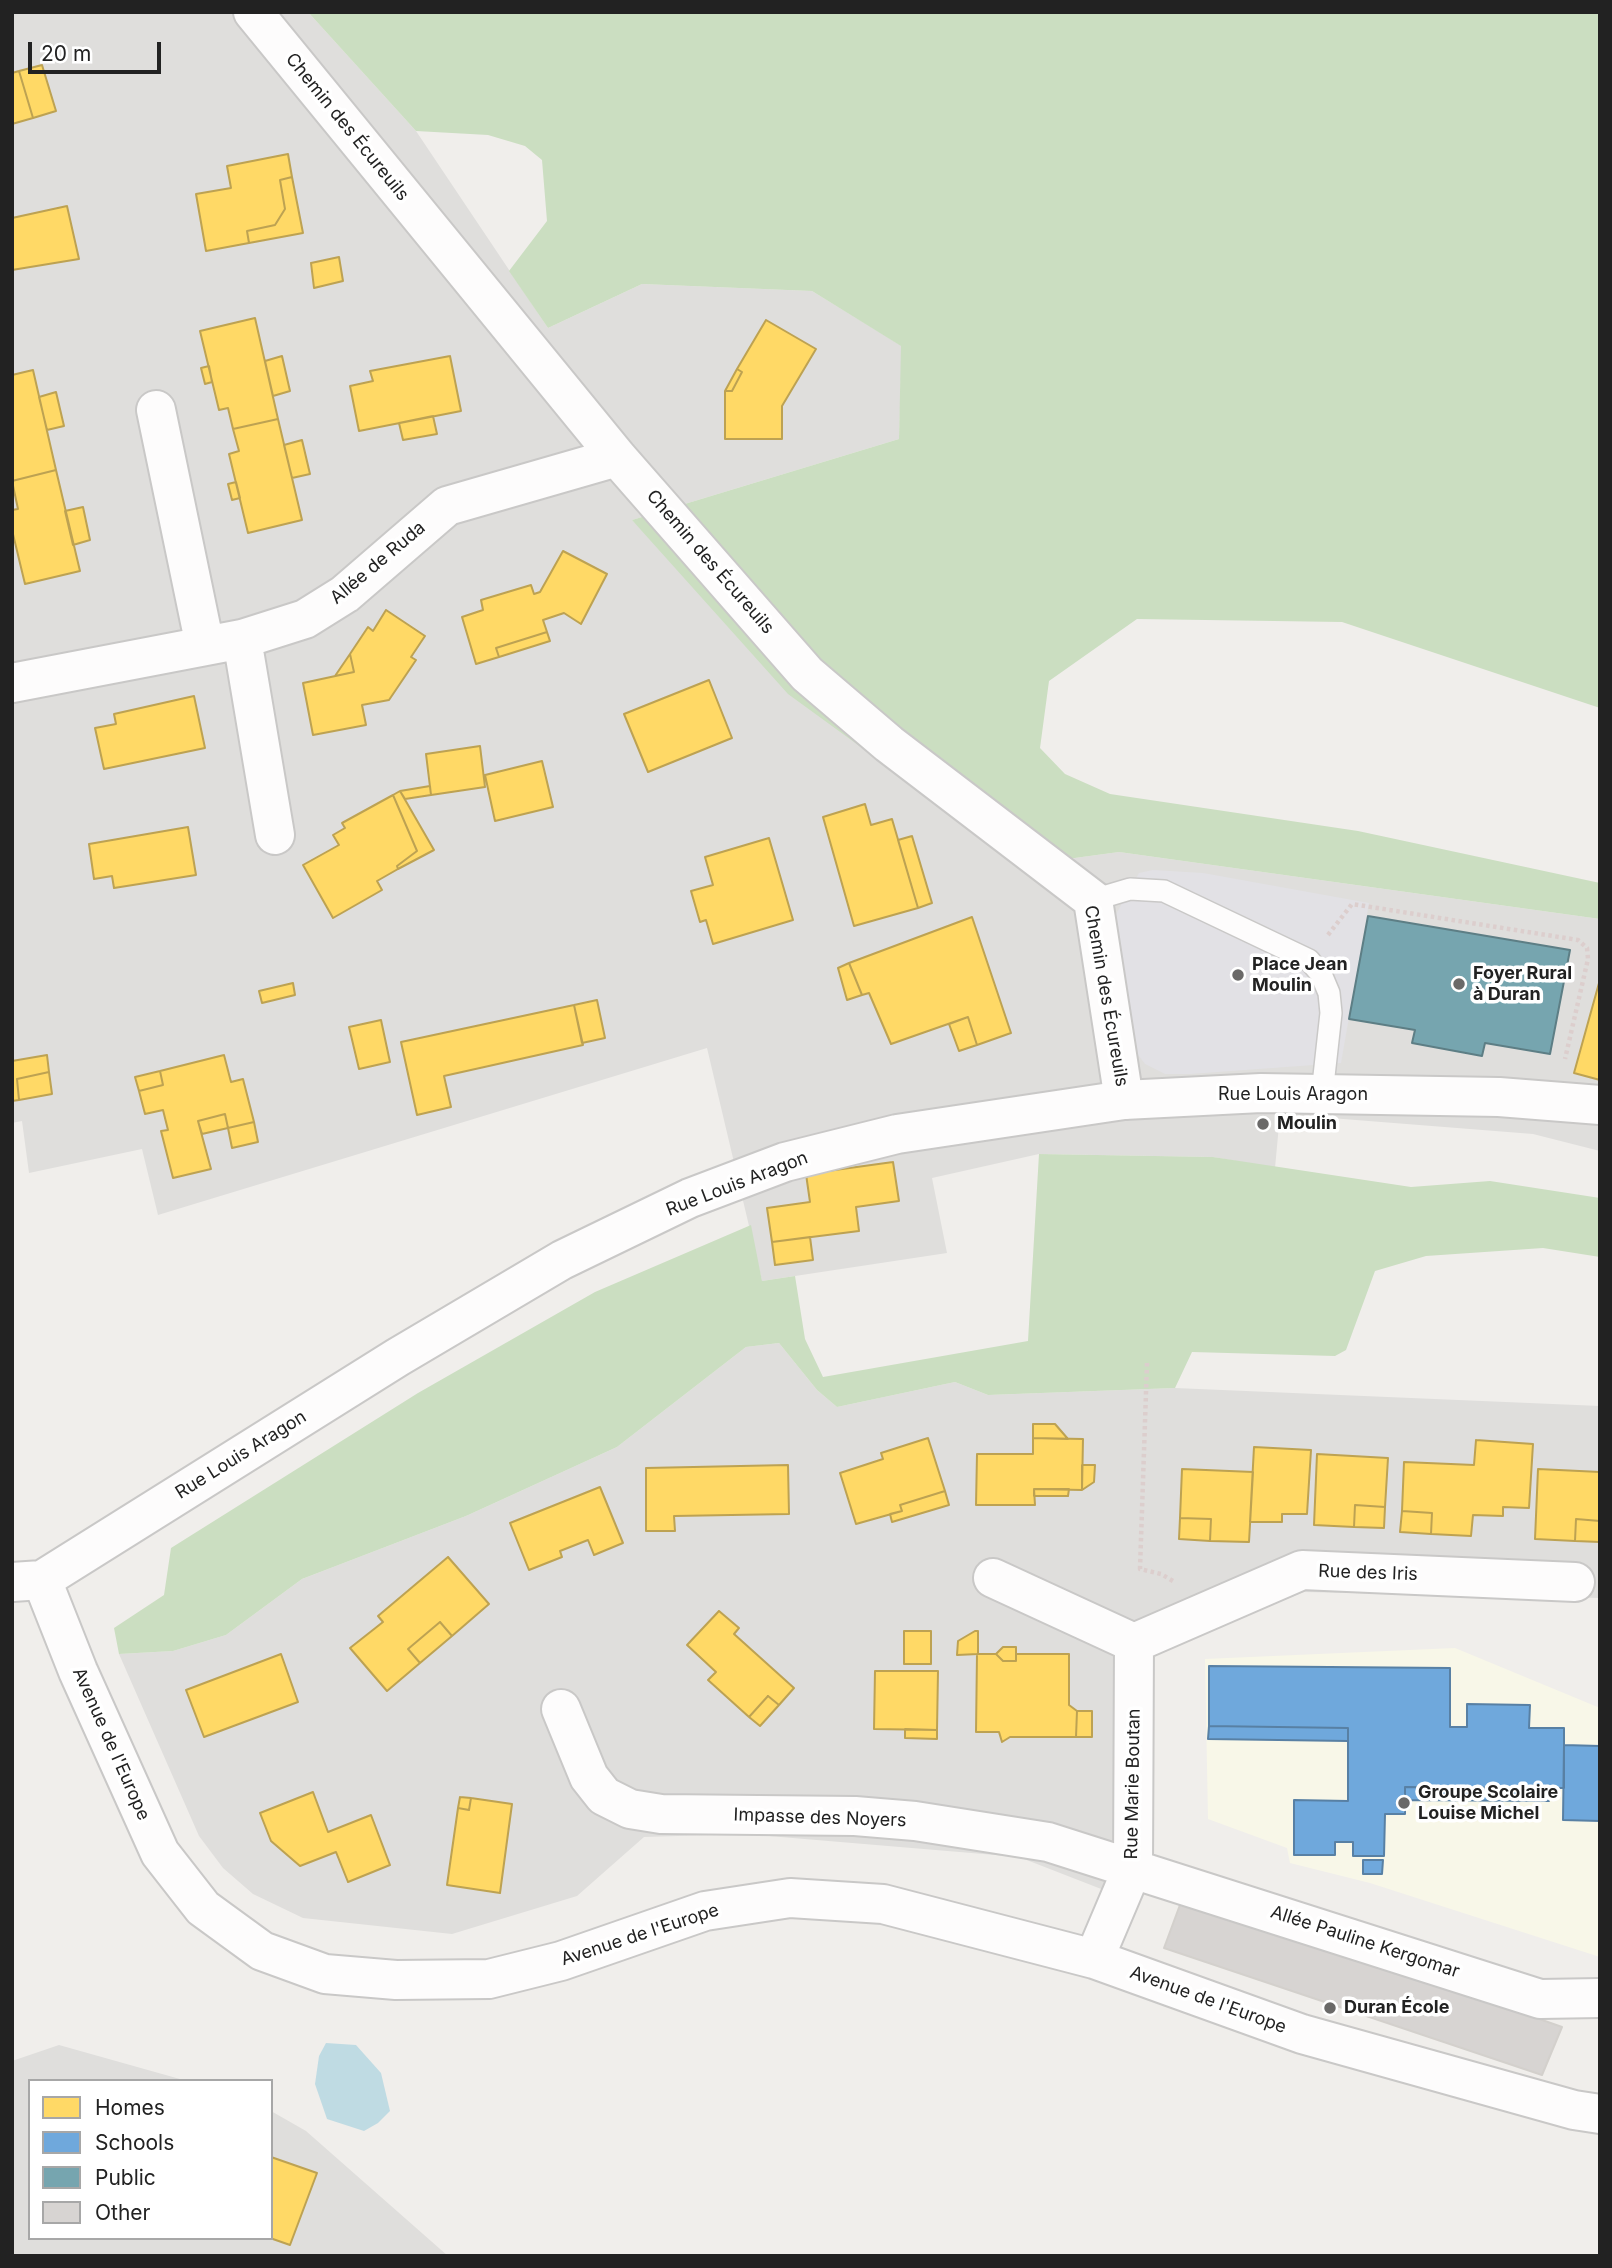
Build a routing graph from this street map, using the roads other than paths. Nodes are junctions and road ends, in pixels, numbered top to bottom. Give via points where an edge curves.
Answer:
1 (253, 12) edge
2 (156, 410) dead end
3 (617, 457) junction
4 (242, 639) junction
5 (205, 646) junction
6 (12, 683) edge
7 (275, 835) dead end
8 (1093, 900) junction
9 (1322, 1094) junction
10 (1124, 1100) junction
11 (1600, 1105) edge
12 (993, 1578) dead end
13 (27, 1581) edge
14 (1575, 1582) dead end
15 (1134, 1643) junction
16 (561, 1709) dead end
17 (1133, 1867) junction
18 (1094, 1959) junction
19 (1600, 1998) edge
20 (1600, 2114) edge

1 - 3 street, Chemin des Écureuils
2 - 5 street
3 - 4 street, Allée de Ruda via 447,506 345,594 305,619
3 - 8 street, Chemin des Écureuils via 807,674 889,744
4 - 5 street, Allée de Ruda
4 - 7 street
5 - 6 street, Allée de Ruda
8 - 9 lane via 1130,889 1164,891 1308,960 1329,993
8 - 10 street, Chemin des Écureuils
9 - 10 street, Rue Louis Aragon
9 - 11 street, Rue Louis Aragon via 1499,1097
10 - 13 street, Rue Louis Aragon via 897,1134 785,1162 690,1198 562,1259
12 - 15 street
13 - 18 street, Avenue de l'Europe via 78,1671 160,1853 203,1908 262,1951 325,1974 396,1980 489,1979 561,1961 705,1910 790,1898 883,1904
14 - 15 street, Rue des Iris via 1302,1570
15 - 17 street, Rue Marie Boutan
16 - 17 street, Impasse des Noyers via 589,1776 604,1796 630,1809 661,1814 915,1821 1048,1842
17 - 18 street, Rue Marie Boutan
17 - 19 street, Allée Pauline Kergomar via 1540,1999
18 - 20 street, Avenue de l'Europe via 1302,2034

